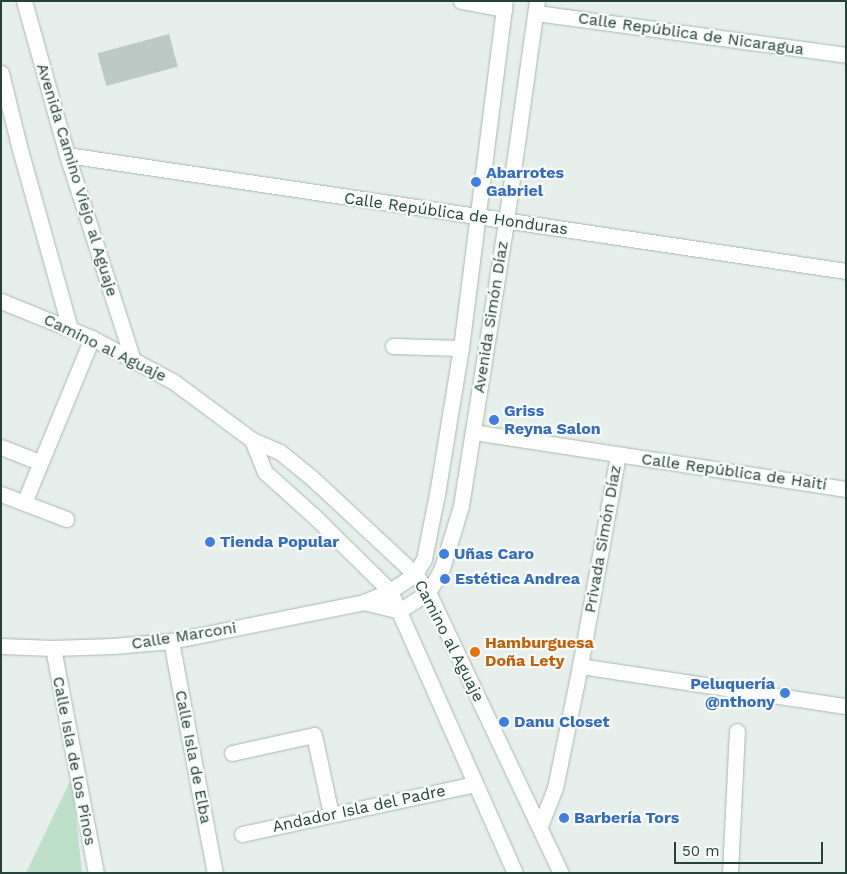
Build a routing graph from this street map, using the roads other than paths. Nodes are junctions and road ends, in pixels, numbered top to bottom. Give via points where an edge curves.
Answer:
1 (24, 1) edge
2 (461, 1) edge
3 (504, 5) edge
4 (536, 7) edge
5 (846, 55) edge
6 (1, 73) edge
7 (67, 155) junction
8 (476, 218) junction
9 (506, 221) junction
10 (846, 272) edge
11 (1, 301) edge
12 (70, 329) junction
13 (92, 338) junction
14 (393, 346) dead end
15 (461, 348) junction
16 (132, 358) junction
17 (473, 432) junction
18 (252, 440) junction
19 (1, 447) edge
20 (618, 455) junction
21 (39, 462) junction
22 (846, 489) edge
23 (1, 494) edge
24 (24, 502) junction
25 (66, 519) dead end
26 (415, 574) junction
27 (390, 591) junction
28 (428, 592) junction
29 (364, 602) junction
30 (399, 611) junction
31 (171, 641) junction
32 (1, 646) edge
33 (53, 648) junction
34 (580, 666) junction
35 (846, 706) edge
36 (737, 731) dead end
37 (232, 753) dead end
38 (475, 784) junction
39 (331, 814) junction
40 (540, 826) junction
41 (242, 834) dead end
42 (96, 873) edge
43 (216, 873) edge
44 (515, 873) edge
45 (561, 873) edge
46 (730, 873) edge

1 - 7 street, Avenida Camino Viejo al Aguaje
2 - 3 street
3 - 8 street, Avenida Simón Díaz
4 - 5 street, Calle República de Nicaragua
4 - 9 street, Avenida Simón Díaz
6 - 12 street
7 - 8 street, Calle República de Honduras
7 - 16 street, Avenida Camino Viejo al Aguaje
8 - 9 street, Calle República de Honduras
8 - 15 street, Avenida Simón Díaz
9 - 10 street, Calle República de Honduras
9 - 17 street, Avenida Simón Díaz
11 - 12 street, Camino al Aguaje
12 - 13 street, Camino al Aguaje
13 - 16 street, Camino al Aguaje
13 - 21 street
14 - 15 street
15 - 26 street, Avenida Simón Díaz via 427,548
16 - 18 street, Camino al Aguaje via 174,382
17 - 20 street, Calle República de Haití
17 - 28 street, Avenida Simón Díaz via 461,506 442,568
18 - 26 street, Camino al Aguaje via 280,452 312,478
18 - 27 street, Camino al Aguaje via 265,472
19 - 21 street
20 - 22 street, Calle República de Haití
20 - 34 street, Privada Simón Díaz
21 - 24 street
23 - 24 street
24 - 25 street
26 - 27 street, Avenida Simón Díaz
26 - 28 street, Camino al Aguaje
27 - 29 street, Calle Marconi
27 - 30 street, Camino al Aguaje
28 - 30 street, Avenida Simón Díaz
28 - 40 street, Camino al Aguaje
29 - 30 street, Calle Marconi
29 - 31 street, Calle Marconi
30 - 38 street, Camino al Aguaje
31 - 33 street, Calle Marconi
31 - 43 street, Calle Isla de Elba
32 - 33 street, Calle Marconi
33 - 42 street, Calle Isla de los Pinos
34 - 35 street
34 - 40 street, Privada Simón Díaz via 555,788
36 - 46 street
37 - 39 street via 314,735
38 - 39 street, Andador Isla del Padre
38 - 44 street, Camino al Aguaje
39 - 41 street, Andador Isla del Padre
40 - 45 street, Camino al Aguaje

